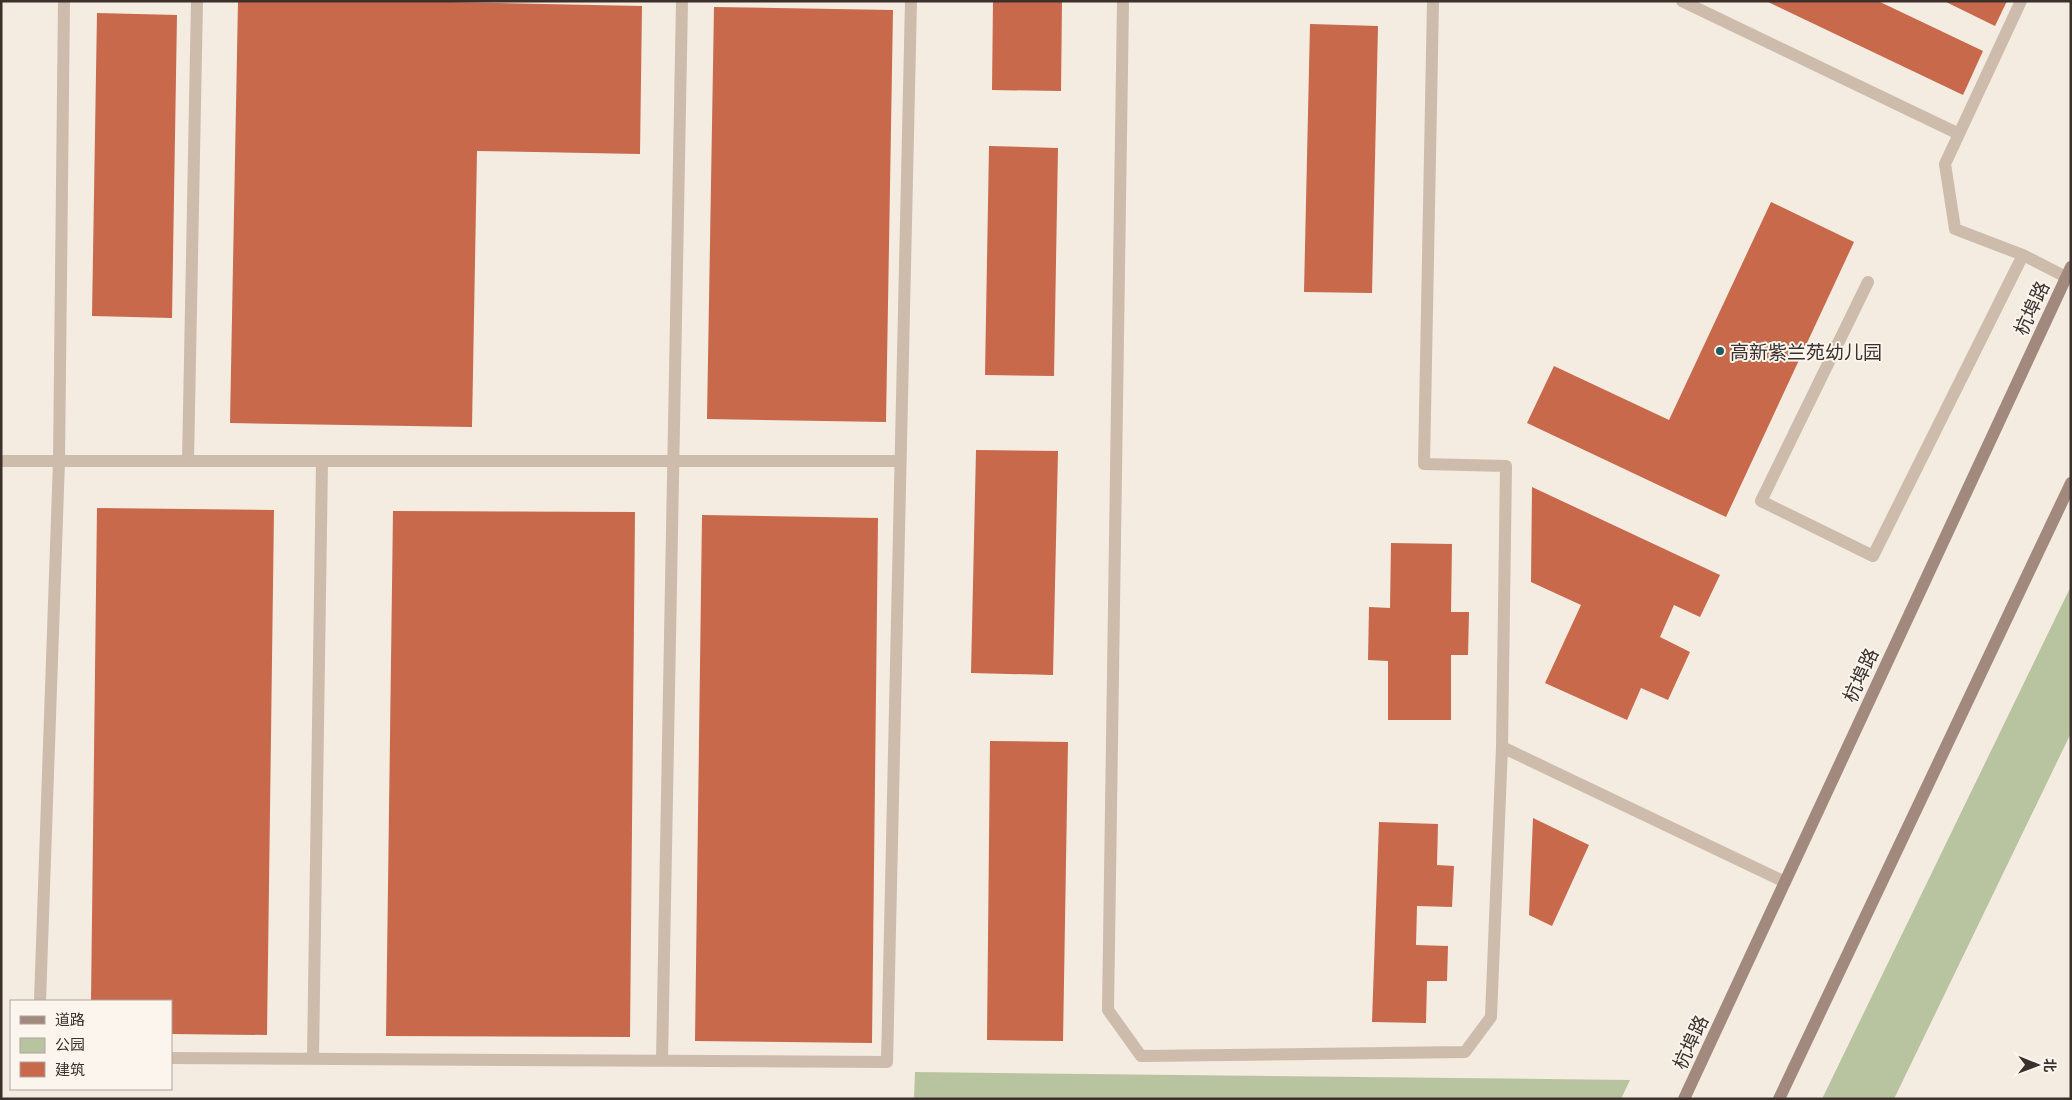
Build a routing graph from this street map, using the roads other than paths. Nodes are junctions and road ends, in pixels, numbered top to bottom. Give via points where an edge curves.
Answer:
1 (64, 1) edge
2 (197, 1) edge
3 (682, 1) edge
4 (911, 1) edge
5 (1123, 1) edge
6 (1433, 1) edge
7 (1682, 1) edge
8 (2021, 1) edge
9 (1959, 134) junction
10 (2023, 255) junction
11 (2068, 272) edge
12 (1868, 282) dead end
13 (1, 461) edge
14 (59, 461) junction
15 (188, 461) junction
16 (322, 461) junction
17 (673, 461) junction
18 (899, 461) junction
19 (2071, 483) edge
20 (1502, 747) junction
21 (1785, 882) junction
22 (40, 1000) edge
23 (172, 1058) edge
24 (313, 1058) junction
25 (662, 1061) junction
26 (1684, 1099) edge
27 (1779, 1099) edge

1 - 14 lane
2 - 15 lane
3 - 17 lane
4 - 18 lane
5 - 20 lane via 1108,1010 1141,1056 1465,1052 1491,1017
6 - 20 lane via 1424,464 1506,466
7 - 9 lane
8 - 9 lane
9 - 10 lane via 1945,164 1955,229
10 - 11 lane
10 - 12 lane via 1873,556 1761,501
11 - 21 main road, 杭埠路
13 - 14 lane
14 - 15 lane
14 - 22 lane
15 - 16 lane
16 - 17 lane
16 - 24 lane
17 - 18 lane
17 - 25 lane
18 - 25 lane via 887,1062
19 - 27 main road
20 - 21 lane
21 - 26 main road, 杭埠路
23 - 24 lane
24 - 25 lane

